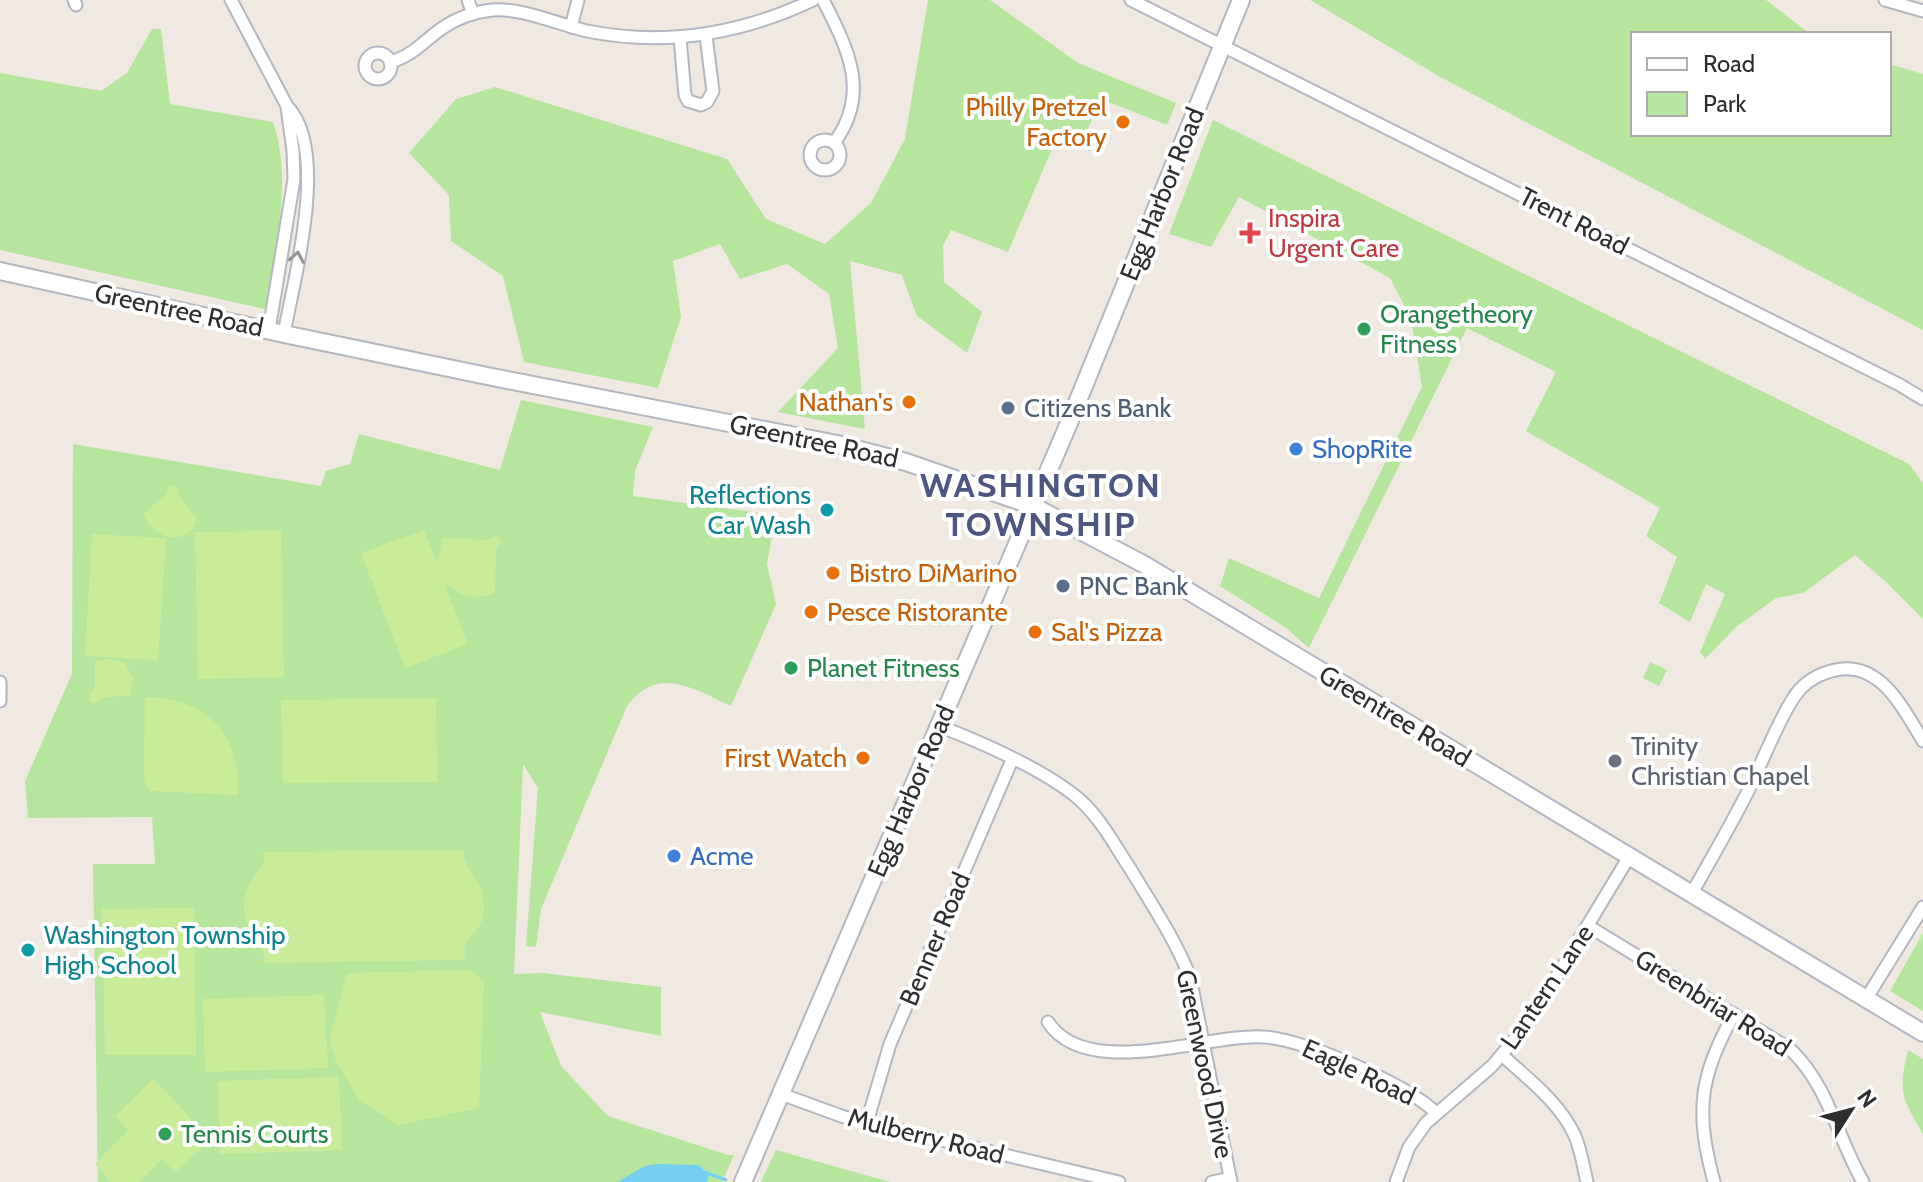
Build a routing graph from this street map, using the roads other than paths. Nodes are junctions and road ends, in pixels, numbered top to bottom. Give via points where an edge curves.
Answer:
1 (231, 0) edge
2 (468, 0) edge
3 (578, 0) edge
4 (813, 0) edge
5 (823, 0) edge
6 (1131, 0) edge
7 (1241, 0) edge
8 (1885, 0) edge
9 (1923, 11) edge
10 (473, 14) junction
11 (571, 27) junction
12 (706, 36) junction
13 (680, 38) junction
14 (1223, 45) junction
15 (390, 62) dead end
16 (834, 143) dead end
17 (0, 271) edge
18 (276, 332) junction
19 (1923, 399) edge
20 (1033, 506) junction
21 (0, 682) edge
22 (0, 701) edge
23 (939, 726) junction
24 (1923, 741) edge
25 (1012, 760) junction
26 (1629, 857) junction
27 (1692, 893) junction
28 (1923, 907) edge
29 (1588, 926) junction
30 (1866, 999) junction
31 (1734, 1014) junction
32 (1048, 1022) dead end
33 (1923, 1033) edge
34 (1205, 1043) junction
35 (1502, 1055) junction
36 (781, 1094) junction
37 (1436, 1113) junction
38 (867, 1122) junction
39 (1231, 1180) edge
40 (743, 1182) edge
41 (1119, 1182) edge
42 (1212, 1182) edge
43 (1396, 1182) edge
44 (1587, 1182) edge
45 (1714, 1182) edge
46 (1863, 1182) edge

1 - 18 street via 287,106 294,179
2 - 10 street
3 - 11 street
4 - 12 street
5 - 16 street via 844,42 853,76 850,113
6 - 14 street, Trent Road
7 - 14 street, Egg Harbor Road
8 - 9 street
10 - 11 street via 509,10
10 - 15 street
11 - 13 street via 624,37
12 - 13 street
12 - 13 street via 713,91 701,105 685,95
14 - 19 street, Trent Road
14 - 20 street, Egg Harbor Road
17 - 18 street, Greentree Road
18 - 20 street, Greentree Road via 837,444 922,466
20 - 23 street, Egg Harbor Road
20 - 26 street, Greentree Road via 1145,565
21 - 22 street
23 - 25 street, Greenwood Drive
23 - 36 street, Egg Harbor Road
24 - 27 street via 1897,698 1869,674 1831,671 1806,684 1795,695
25 - 34 street, Greenwood Drive via 1073,794 1103,825 1177,946 1193,986
25 - 38 street, Benner Road via 890,1044
26 - 27 street, Greentree Road
26 - 29 street, Lantern Lane
27 - 30 street, Greentree Road
28 - 30 street
29 - 31 street, Greenbriar Road
29 - 35 street, Lantern Lane via 1538,1010
30 - 33 street, Greentree Road
31 - 45 street via 1713,1057 1702,1103
31 - 46 street, Greenbriar Road via 1806,1065 1828,1100
32 - 34 street, Eagle Road via 1070,1042 1110,1051 1148,1052
34 - 37 street, Eagle Road via 1252,1037 1297,1042 1413,1095
34 - 39 street, Greenwood Drive
35 - 37 street, Lantern Lane
35 - 44 street via 1568,1122
36 - 38 street, Mulberry Road
36 - 40 street, Egg Harbor Road
37 - 43 street, Lantern Lane via 1409,1147
38 - 41 street, Mulberry Road
39 - 42 street

